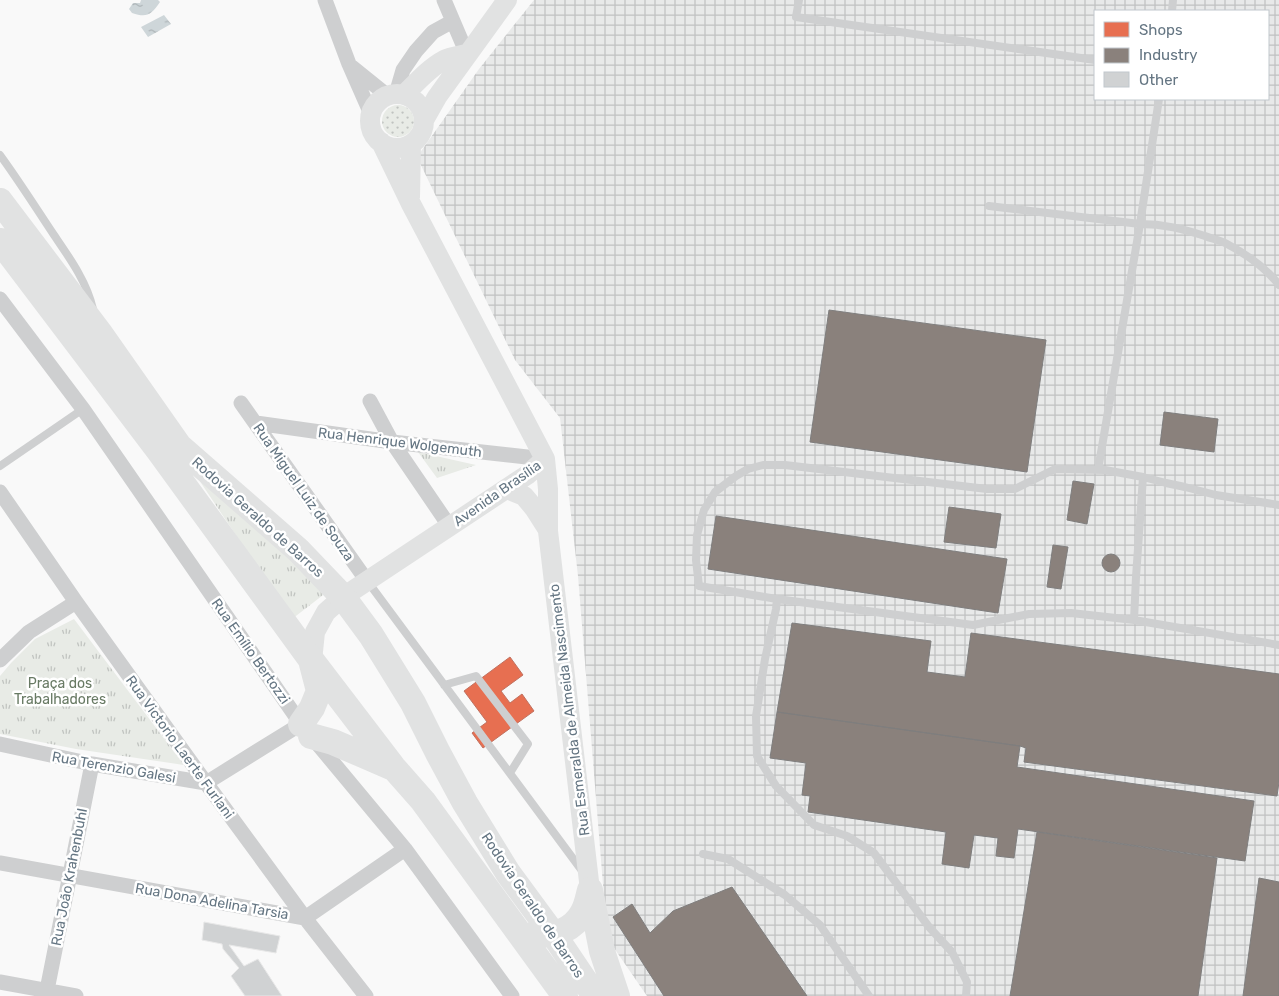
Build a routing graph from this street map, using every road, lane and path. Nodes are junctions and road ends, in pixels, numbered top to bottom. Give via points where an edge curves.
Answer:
1 (324, 0) edge
2 (444, 0) edge
3 (507, 0) edge
4 (799, 0) edge
5 (453, 21) junction
6 (467, 54) junction
7 (1094, 60) edge
8 (349, 64) junction
9 (396, 95) junction
10 (1159, 100) edge
11 (371, 114) junction
12 (424, 120) junction
13 (381, 142) junction
14 (411, 144) junction
15 (0, 155) edge
16 (0, 201) edge
17 (410, 202) junction
18 (989, 206) dead end
19 (1140, 224) junction
20 (0, 241) edge
21 (1279, 285) edge
22 (0, 299) edge
23 (99, 332) junction
24 (370, 401) dead end
25 (241, 403) dead end
26 (84, 408) junction
27 (256, 423) junction
28 (392, 442) junction
29 (545, 459) junction
30 (0, 466) edge
31 (1098, 470) junction
32 (1143, 477) junction
33 (507, 489) junction
34 (0, 492) edge
35 (1279, 505) edge
36 (450, 526) junction
37 (548, 531) junction
38 (367, 581) junction
39 (343, 597) junction
40 (777, 599) junction
41 (76, 602) junction
42 (1134, 620) junction
43 (1279, 645) edge
44 (0, 660) edge
45 (312, 661) junction
46 (444, 685) junction
47 (306, 730) junction
48 (0, 744) edge
49 (92, 764) junction
50 (393, 767) junction
51 (510, 774) junction
52 (206, 783) junction
53 (423, 801) junction
54 (405, 849) junction
55 (703, 854) dead end
56 (0, 863) edge
57 (70, 875) junction
58 (589, 885) junction
59 (305, 918) junction
60 (552, 934) junction
61 (0, 982) edge
62 (47, 990) junction
63 (76, 996) edge
64 (366, 996) edge
65 (511, 996) edge
66 (565, 996) edge
67 (595, 996) edge
68 (617, 996) edge
69 (869, 996) edge
70 (966, 996) edge

1 - 8 street
2 - 5 street
3 - 6 main road
4 - 7 lane via 796,17
5 - 6 street
5 - 9 street via 433,32 416,51 403,70
6 - 9 main road via 443,60
6 - 12 main road
8 - 9 street
8 - 11 street
9 - 11 main road via 382,98
9 - 12 main road via 411,97 417,102
10 - 19 lane
11 - 13 main road via 372,130
12 - 14 main road via 422,131
13 - 14 main road via 392,147
13 - 17 main road, Avenida Brasília
14 - 17 main road, Avenida Brasília
15 - 23 lane via 81,277
16 - 23 highway, Rodovia Geraldo de Barros
17 - 29 main road, Avenida Brasília
18 - 19 lane
19 - 21 lane via 1172,227 1226,243 1272,275
19 - 31 lane
20 - 45 highway, Rodovia Geraldo de Barros
22 - 26 street, Rua Emílio Bertozzi
23 - 39 highway, Rodovia Geraldo de Barros via 179,446 298,550
24 - 28 street
25 - 27 street, Rua Miguel Luiz de Souza
26 - 30 lane
26 - 47 street, Rua Emílio Bertozzi
27 - 28 street, Rua Henrique Wolgemuth
27 - 38 street, Rua Miguel Luiz de Souza
28 - 29 street, Rua Henrique Wolgemuth
28 - 36 street
29 - 33 main road, Avenida Brasília
29 - 37 main road, Rua Esmeralda de Almeida Nascimento
31 - 32 lane
31 - 40 lane via 1055,469 1015,489 987,489 785,465 748,469 715,492 704,510 697,536 699,586
32 - 35 lane via 1216,495
32 - 42 lane
33 - 36 main road, Avenida Brasília
33 - 37 main road, Rua Esmeralda de Almeida Nascimento via 524,496
34 - 41 street, Rua Victorio Laerte Furlani
36 - 38 main road, Avenida Brasília
37 - 58 main road, Rua Esmeralda de Almeida Nascimento
38 - 39 main road, Avenida Brasília
38 - 46 lane
39 - 45 main road, Avenida Brasília via 326,612 315,632
39 - 60 highway, Rodovia Geraldo de Barros via 413,703 465,803 508,873
40 - 42 lane via 973,625 1029,614 1071,613
40 - 70 lane via 756,716 757,756 776,786 814,825 847,836 874,854 928,927 952,952 967,982
41 - 44 street via 29,632
41 - 52 street, Rua Victorio Laerte Furlani
42 - 43 lane
45 - 47 highway via 319,691
45 - 50 highway, Rodovia Geraldo de Barros
46 - 51 lane
46 - 51 lane via 476,676 528,744
47 - 50 highway
47 - 52 street
47 - 54 street, Rua Emílio Bertozzi
48 - 49 street, Rua Terenzio Galesi
49 - 52 street, Rua Terenzio Galesi
49 - 57 street, Rua João Krahenbuhl
50 - 53 highway, Rodovia Geraldo de Barros
51 - 58 lane
52 - 59 street, Rua Victorio Laerte Furlani
53 - 60 highway via 526,926 537,933
53 - 66 highway, Rodovia Geraldo de Barros
54 - 59 street, Rua Dona Adelina Tarsia
54 - 65 street, Rua Emílio Bertozzi
55 - 69 lane via 728,859 785,895 820,925
56 - 57 street, Rua Dona Adelina Tarsia
57 - 59 street, Rua Dona Adelina Tarsia
57 - 62 street, Rua João Krahenbuhl
58 - 60 highway via 583,913 563,932
58 - 68 highway via 602,951
59 - 64 street, Rua Victorio Laerte Furlani
60 - 67 highway, Rodovia Geraldo de Barros
61 - 62 street
62 - 63 street

